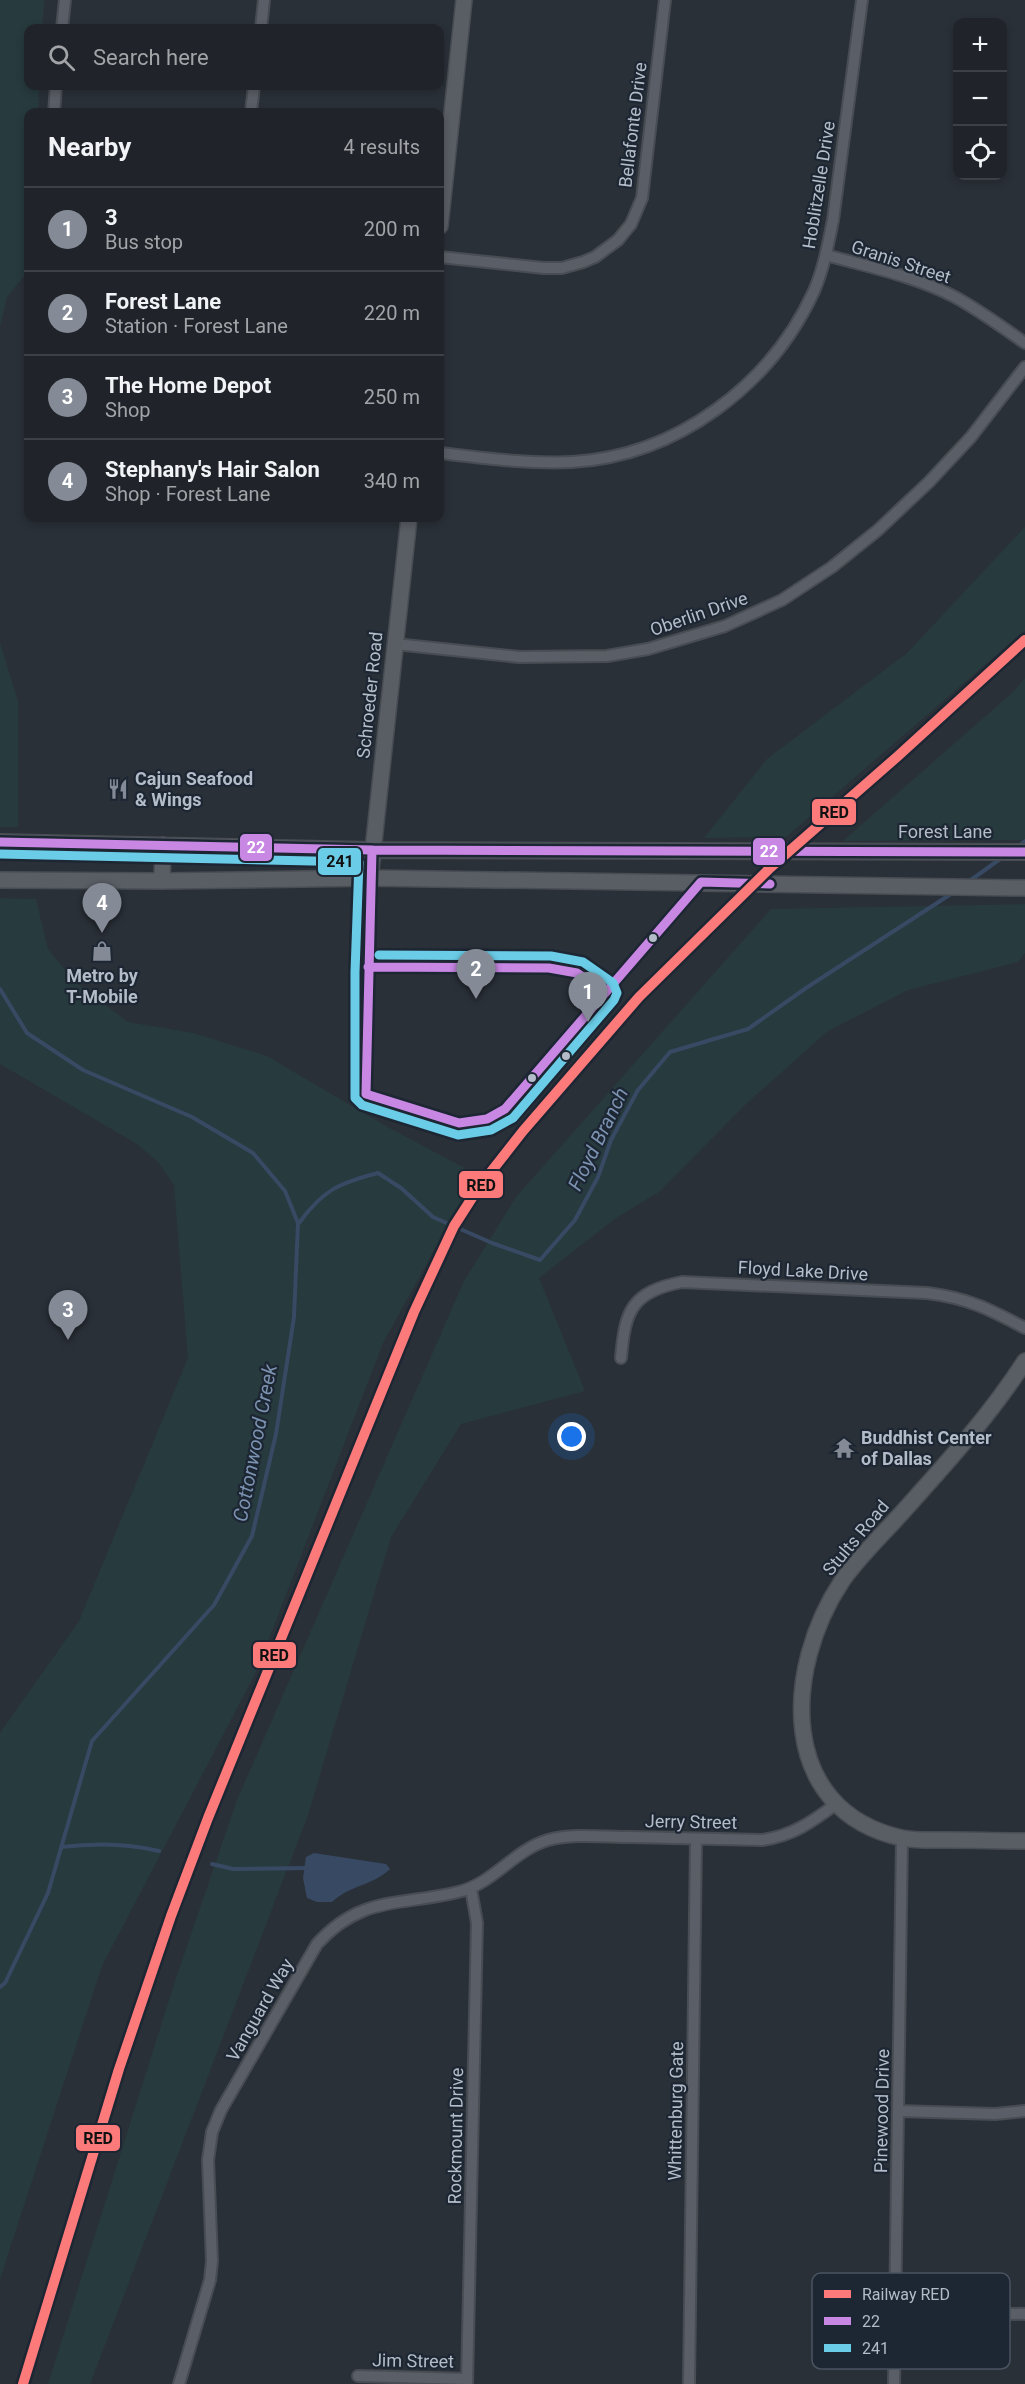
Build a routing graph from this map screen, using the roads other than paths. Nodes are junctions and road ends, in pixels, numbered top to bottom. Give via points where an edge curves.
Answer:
1 (65, 0) edge
2 (264, 0) edge
3 (464, 0) edge
4 (665, 0) edge
5 (862, 0) edge
6 (62, 24) edge
7 (261, 24) edge
8 (56, 90) edge
9 (254, 90) edge
10 (54, 108) edge
11 (252, 108) edge
12 (444, 188) edge
13 (826, 255) junction
14 (444, 257) edge
15 (1025, 343) edge
16 (1025, 367) edge
17 (444, 453) edge
18 (408, 522) edge
19 (395, 644) junction
20 (0, 842) edge
21 (163, 845) junction
22 (372, 850) junction
23 (1025, 852) edge
24 (370, 878) junction
25 (0, 880) edge
26 (162, 881) junction
27 (1025, 888) edge
28 (1025, 1328) edge
29 (621, 1358) dead end
30 (1025, 1361) edge
31 (836, 1804) junction
32 (589, 1837) joint
33 (902, 1838) junction
34 (696, 1839) junction
35 (1025, 1841) edge
36 (471, 1889) junction
37 (899, 2111) junction
38 (1025, 2111) edge
39 (895, 2273) edge
40 (1010, 2314) edge
41 (1025, 2314) edge
42 (358, 2376) dead end
43 (467, 2381) edge
44 (178, 2384) edge
45 (689, 2384) edge

1 - 6 street
2 - 7 street
3 - 12 main road
4 - 14 street, Bellafonte Drive via 642,198 631,224 618,240 595,257 562,268
5 - 13 street, Hoblitzelle Drive
8 - 10 street
9 - 11 street
13 - 15 street, Granis Street via 953,296
13 - 17 street, Hoblitzelle Drive via 803,313 775,356 729,400 677,433 624,453 573,462 507,461
16 - 19 street, Oberlin Drive via 971,437 878,530 782,600 725,626 607,656 519,657
18 - 19 main road, Schroeder Road
19 - 22 main road, Schroeder Road
20 - 21 main road, Forest Lane
21 - 22 main road, Forest Lane
21 - 26 main road
22 - 23 main road, Forest Lane
22 - 24 main road, Schroeder Road
24 - 26 main road
24 - 27 main road
25 - 26 main road
28 - 29 street, Floyd Lake Drive via 954,1296 682,1282 663,1286 632,1308 624,1326
30 - 31 main road, Stults Road via 977,1426 842,1581 822,1617 804,1681 802,1737 809,1762
31 - 33 main road, Stults Road via 873,1828
31 - 34 street, Jerry Street via 791,1833 762,1840
32 - 34 street, Jerry Street
32 - 36 street, Vanguard Way via 565,1837 537,1844
33 - 35 main road, Stults Road
33 - 37 street, Pinewood Drive
34 - 45 street, Whittenburg Gate
36 - 43 street, Rockmount Drive via 477,1923
36 - 44 street, Vanguard Way via 360,1911 341,1921 317,1944 212,2132 208,2160 210,2280
37 - 38 street
37 - 39 street, Pinewood Drive
40 - 41 street
42 - 43 street, Jim Street

